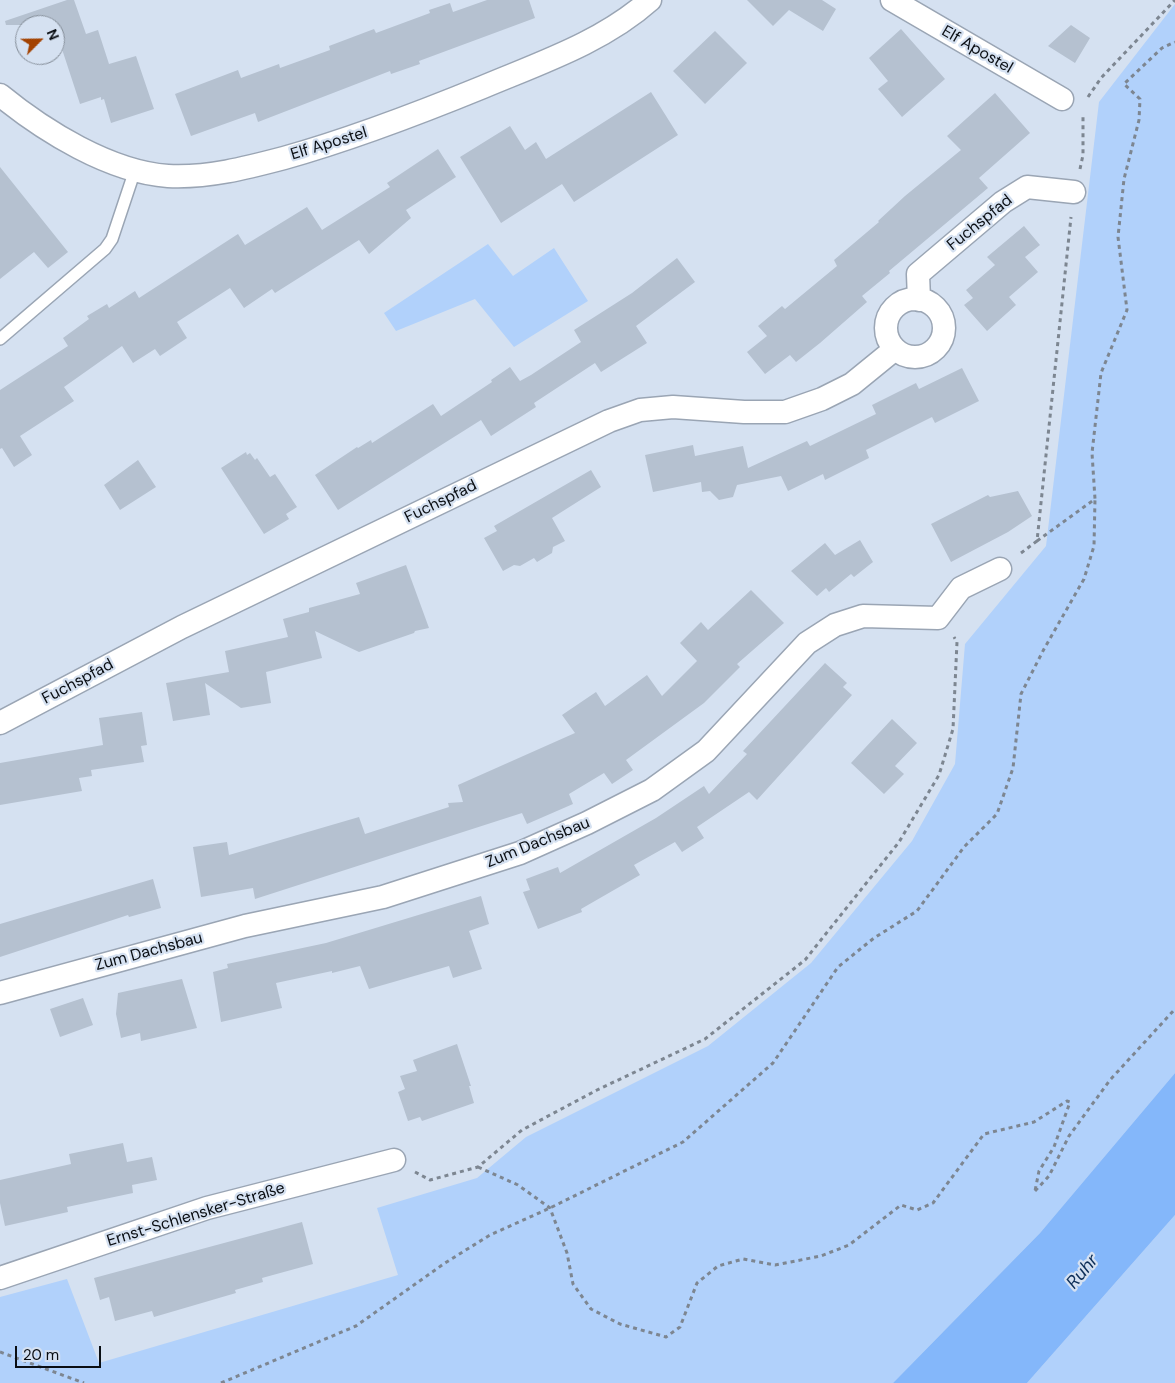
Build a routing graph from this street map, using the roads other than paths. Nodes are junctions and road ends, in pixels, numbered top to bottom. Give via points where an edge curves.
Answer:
1 (650, 0) edge
2 (892, 0) edge
3 (0, 95) edge
4 (1062, 99) dead end
5 (136, 170) junction
6 (1074, 192) road end
7 (919, 300) junction
8 (0, 339) edge
9 (895, 349) junction
10 (1000, 568) road end
11 (0, 723) edge
12 (0, 993) edge
13 (394, 1160) road end
14 (0, 1278) edge

1 - 5 street, Elf Apostel via 629,19 564,52 427,110 332,145 223,172 168,176
2 - 4 street, Elf Apostel
3 - 5 street, Elf Apostel via 43,126 105,160
5 - 8 lane via 112,239 105,249
6 - 7 street, Fuchspfad via 1027,187 1003,202 918,274
7 - 9 street via 901,303 888,318 887,332
7 - 9 street via 929,303 941,315 944,325 939,344 919,357
9 - 11 street, Fuchspfad via 852,384 785,412 673,407 640,410 609,421 182,627
10 - 12 street, Zum Dachsbau via 961,588 938,618 863,616 835,625 807,643 706,751 652,790 520,853 383,897 245,926
13 - 14 street, Ernst-Schlensker-Straße via 207,1208

